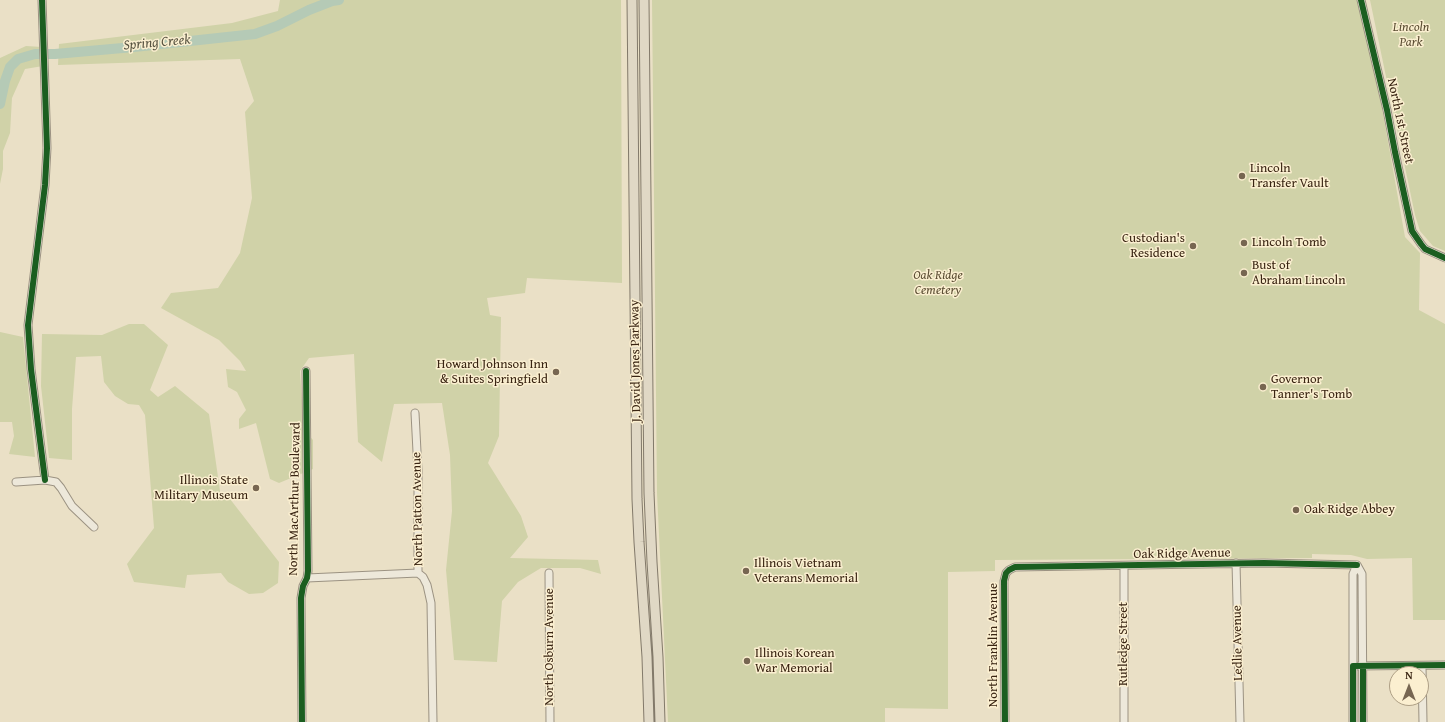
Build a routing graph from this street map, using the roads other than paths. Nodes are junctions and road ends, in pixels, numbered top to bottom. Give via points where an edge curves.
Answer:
1 (42, 0) edge
2 (632, 0) edge
3 (644, 0) edge
4 (1361, 0) edge
5 (1445, 258) edge
6 (306, 372) dead end
7 (416, 413) dead end
8 (45, 480) junction
9 (16, 482) dead end
10 (94, 527) dead end
11 (1236, 563) junction
12 (1357, 565) junction
13 (1124, 566) junction
14 (1009, 570) joint
15 (549, 572) dead end
16 (418, 573) junction
17 (308, 578) junction
18 (1353, 666) junction
19 (1363, 666) junction
20 (1389, 666) edge
21 (1429, 666) edge
22 (1445, 666) edge
23 (1423, 706) edge
24 (302, 722) edge
25 (433, 722) edge
26 (550, 722) edge
27 (649, 722) edge
28 (660, 722) edge
29 (1005, 722) edge
30 (1124, 722) edge
31 (1240, 722) edge
32 (1353, 722) edge
33 (1363, 722) edge
34 (1423, 722) edge

1 - 8 street via 47,148 28,325
2 - 27 main road, J. David Jones Parkway via 639,549
3 - 28 main road, J. David Jones Parkway via 649,493
4 - 5 street, North 1st Street via 1412,231 1421,244
6 - 17 street, North MacArthur Boulevard
7 - 16 street, North Patton Avenue
8 - 9 street
8 - 10 street via 56,482 72,506
11 - 12 street, Oak Ridge Avenue
11 - 13 street, Oak Ridge Avenue
11 - 31 street, Ledlie Avenue
12 - 18 street via 1353,574
12 - 19 street via 1362,574
13 - 14 street, Oak Ridge Avenue via 1037,566 1015,567
13 - 30 street, Rutledge Street
14 - 29 street, North Franklin Avenue via 1004,587
15 - 26 street, North Osburn Avenue
16 - 17 street
16 - 25 street, North Patton Avenue via 427,584 431,603
17 - 24 street, North MacArthur Boulevard via 303,586 301,598
18 - 19 street
18 - 32 street
19 - 20 street
19 - 33 street
21 - 22 street
23 - 34 street

